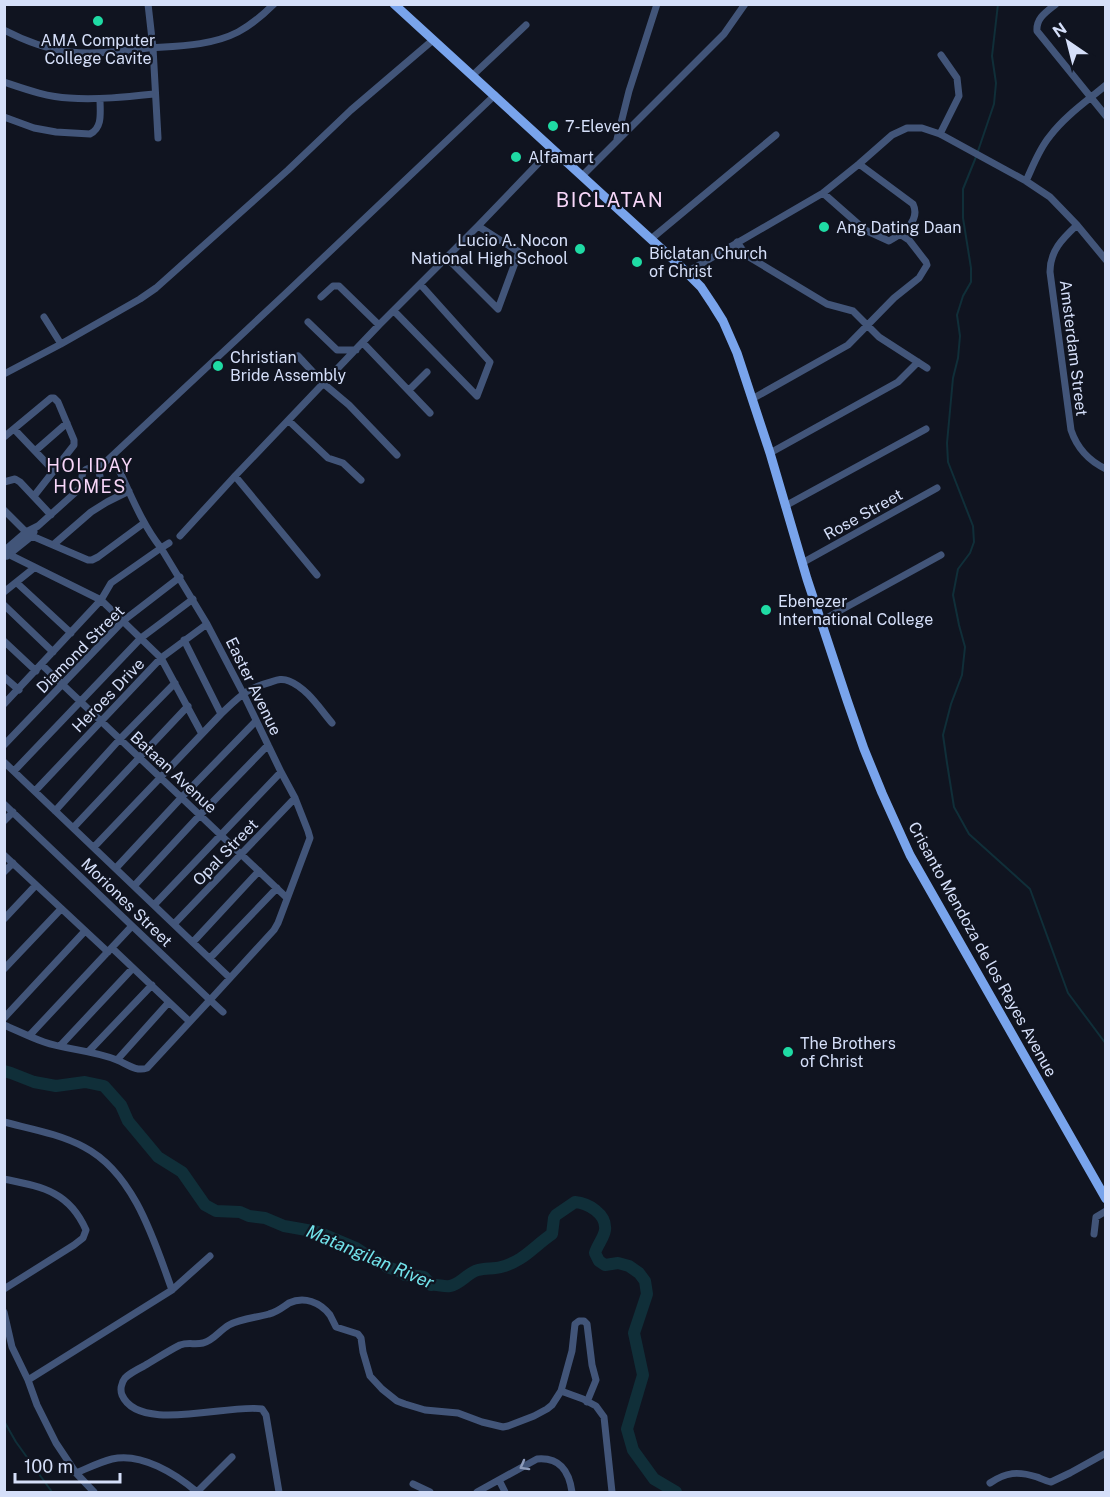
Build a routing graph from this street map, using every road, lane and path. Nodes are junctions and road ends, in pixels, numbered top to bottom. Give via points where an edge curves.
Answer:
1 (148, 4) edge
2 (274, 4) edge
3 (394, 4) edge
4 (657, 4) edge
5 (745, 4) edge
6 (1056, 4) edge
7 (526, 25) dead end
8 (4, 30) edge
9 (434, 40) junction
10 (153, 48) junction
11 (940, 55) dead end
12 (473, 75) junction
13 (4, 82) edge
14 (1106, 85) edge
15 (154, 94) junction
16 (495, 96) junction
17 (100, 99) junction
18 (1090, 99) junction
19 (1106, 116) edge
20 (4, 117) edge
21 (940, 134) junction
22 (776, 135) dead end
23 (158, 138) dead end
24 (616, 142) junction
25 (552, 149) junction
26 (859, 164) junction
27 (582, 176) junction
28 (1026, 181) junction
29 (823, 193) junction
30 (1077, 225) junction
31 (478, 226) junction
32 (900, 234) junction
33 (651, 239) junction
34 (737, 242) junction
35 (446, 257) junction
36 (1106, 260) edge
37 (687, 272) junction
38 (420, 284) junction
39 (321, 297) dead end
40 (393, 311) junction
41 (44, 317) dead end
42 (308, 322) dead end
43 (379, 325) junction
44 (866, 325) junction
45 (363, 343) junction
46 (61, 344) junction
47 (356, 350) junction
48 (298, 356) dead end
49 (918, 362) junction
50 (927, 368) dead end
51 (427, 372) dead end
52 (5, 373) edge
53 (324, 384) junction
54 (409, 390) junction
55 (752, 399) junction
56 (430, 412) dead end
57 (289, 421) junction
58 (66, 423) junction
59 (14, 429) junction
60 (926, 429) dead end
61 (4, 437) edge
62 (35, 451) junction
63 (770, 453) junction
64 (397, 455) dead end
65 (1106, 469) edge
66 (53, 470) junction
67 (97, 470) junction
68 (120, 472) dead end
69 (235, 476) junction
70 (362, 480) dead end
71 (4, 482) edge
72 (81, 487) junction
73 (937, 488) dead end
74 (129, 491) junction
75 (34, 496) junction
76 (786, 506) junction
77 (4, 510) edge
78 (51, 515) junction
79 (144, 523) junction
80 (29, 534) junction
81 (180, 536) dead end
82 (169, 543) dead end
83 (53, 545) junction
84 (161, 548) junction
85 (6, 554) edge
86 (941, 555) dead end
87 (802, 563) junction
88 (34, 568) junction
89 (316, 575) dead end
90 (180, 577) junction
91 (17, 583) junction
92 (4, 592) edge
93 (192, 599) junction
94 (101, 600) junction
95 (4, 605) edge
96 (123, 621) junction
97 (821, 621) junction
98 (207, 624) junction
99 (71, 633) junction
100 (141, 638) junction
101 (184, 640) junction
102 (4, 641) edge
103 (54, 652) junction
104 (161, 658) junction
105 (39, 668) junction
106 (4, 677) edge
107 (175, 683) junction
108 (62, 684) junction
109 (19, 690) junction
110 (243, 693) junction
111 (81, 702) junction
112 (4, 704) edge
113 (188, 706) junction
114 (221, 714) junction
115 (102, 721) junction
116 (256, 721) junction
117 (332, 723) dead end
118 (202, 734) junction
119 (120, 740) junction
120 (4, 745) edge
121 (268, 745) junction
122 (139, 758) junction
123 (4, 762) edge
124 (14, 771) junction
125 (281, 772) junction
126 (160, 777) junction
127 (35, 791) junction
128 (181, 798) junction
129 (295, 798) junction
130 (4, 804) edge
131 (55, 811) junction
132 (13, 812) junction
133 (200, 815) junction
134 (4, 821) edge
135 (74, 828) junction
136 (220, 834) junction
137 (94, 847) junction
138 (241, 854) junction
139 (4, 855) edge
140 (13, 862) junction
141 (116, 868) junction
142 (259, 871) junction
143 (4, 872) edge
144 (36, 885) junction
145 (134, 886) junction
146 (277, 888) junction
147 (287, 898) junction
148 (154, 905) junction
149 (61, 909) junction
150 (4, 919) edge
151 (174, 924) junction
152 (132, 926) junction
153 (86, 931) junction
154 (193, 942) junction
155 (110, 950) junction
156 (210, 958) junction
157 (133, 968) junction
158 (4, 969) edge
159 (230, 978) junction
160 (152, 985) junction
161 (210, 1000) junction
162 (169, 1002) junction
163 (223, 1012) dead end
164 (4, 1018) edge
165 (189, 1021) junction
166 (4, 1025) edge
167 (29, 1036) junction
168 (60, 1046) junction
169 (89, 1051) junction
170 (117, 1060) junction
171 (4, 1122) edge
172 (4, 1179) edge
173 (1106, 1199) edge
174 (1106, 1211) edge
175 (1094, 1234) dead end
176 (210, 1256) dead end
177 (4, 1289) edge
178 (172, 1290) junction
179 (4, 1312) edge
180 (28, 1380) junction
181 (561, 1391) junction
182 (587, 1402) junction
183 (1106, 1453) edge
184 (232, 1457) dead end
185 (76, 1473) junction
186 (499, 1480) junction
187 (990, 1483) dead end
188 (413, 1484) dead end
189 (94, 1492) edge
190 (197, 1492) edge
191 (279, 1492) edge
192 (430, 1492) edge
193 (477, 1492) edge
194 (504, 1492) edge
195 (572, 1492) edge
196 (612, 1492) edge

1 - 10 street
2 - 10 street via 237,33 217,40
3 - 9 main road, Crisanto Mendoza de los Reyes Avenue
4 - 24 street
5 - 24 street via 724,34
6 - 18 street via 1037,22 1037,31
7 - 12 street
8 - 10 street via 70,52
9 - 12 main road, Crisanto Mendoza de los Reyes Avenue
9 - 46 street via 351,110 156,288
10 - 15 street
11 - 21 street via 957,78 959,96
12 - 16 main road, Crisanto Mendoza de los Reyes Avenue
13 - 17 street via 48,95
14 - 18 street
15 - 17 street
15 - 23 street
16 - 25 main road, Crisanto Mendoza de los Reyes Avenue
16 - 67 street
17 - 20 street via 99,126 90,134 34,128
18 - 19 street
18 - 28 street via 1050,135
21 - 26 street via 907,128 892,135
21 - 28 street
22 - 33 street
24 - 27 street
25 - 27 main road, Crisanto Mendoza de los Reyes Avenue
25 - 31 street
26 - 29 street
26 - 32 street via 913,204 914,221
27 - 33 main road, Crisanto Mendoza de los Reyes Avenue
28 - 30 street via 1050,197
29 - 32 street via 865,230 889,241
29 - 34 street
30 - 36 street
30 - 65 street, Amsterdam Street via 1059,243 1050,272 1071,430 1075,443 1086,456
31 - 35 street
31 - 35 street via 519,252 498,309
32 - 44 street via 927,265 919,278
33 - 37 main road, Crisanto Mendoza de los Reyes Avenue
34 - 37 street
34 - 44 street via 749,257 827,304 853,311
35 - 38 street
37 - 55 main road, Crisanto Mendoza de los Reyes Avenue via 723,321
38 - 40 street
38 - 40 street via 490,362 477,396
39 - 43 street via 333,286 339,286
40 - 43 street
41 - 46 street
42 - 47 street via 337,350
43 - 45 street
44 - 49 street
44 - 55 street via 848,345
45 - 47 street
45 - 54 street
46 - 52 street
47 - 53 street
48 - 53 street
49 - 50 street
49 - 63 street via 898,382
51 - 54 street
53 - 57 street
53 - 64 street
54 - 56 street
55 - 63 main road, Crisanto Mendoza de los Reyes Avenue
57 - 69 street
57 - 70 street via 328,458 343,463
58 - 59 street via 54,398
58 - 62 street
58 - 66 street via 74,444
59 - 61 street
59 - 62 street
60 - 76 street
62 - 66 street
63 - 76 main road, Crisanto Mendoza de los Reyes Avenue
66 - 75 street
67 - 72 street via 85,470
67 - 72 street via 99,481
68 - 74 street, Easter Avenue
69 - 81 street
69 - 89 street
71 - 75 street via 15,479
72 - 78 street
73 - 87 street, Rose Street
74 - 79 street, Easter Avenue
74 - 83 street via 91,512
75 - 78 street
76 - 87 main road, Crisanto Mendoza de los Reyes Avenue
77 - 80 street
78 - 80 street
79 - 83 street via 92,560
79 - 84 street, Easter Avenue
80 - 83 street
80 - 85 street
82 - 84 street
84 - 90 street, Easter Avenue
84 - 94 street via 111,583
85 - 88 street
86 - 97 street
87 - 97 main road, Crisanto Mendoza de los Reyes Avenue
88 - 91 street
88 - 94 street
90 - 93 street, Easter Avenue
90 - 96 street, Diamond Street
91 - 92 street
91 - 99 street
93 - 98 street, Easter Avenue
93 - 100 street
94 - 96 street
94 - 99 street
95 - 103 street
96 - 100 street
96 - 108 street, Diamond Street
97 - 173 main road, Crisanto Mendoza de los Reyes Avenue via 864,749 910,855
98 - 101 street, Heroes Drive
98 - 110 street, Easter Avenue
99 - 103 street
100 - 104 street
100 - 111 street
101 - 104 street, Heroes Drive
101 - 114 street
102 - 105 street, Bataan Avenue
103 - 105 street
104 - 107 street
104 - 115 street, Heroes Drive
105 - 108 street, Bataan Avenue
105 - 109 street
106 - 109 street
107 - 113 street
107 - 119 street
108 - 111 street, Bataan Avenue
108 - 120 street, Diamond Street
109 - 112 street
110 - 114 street
110 - 116 street, Easter Avenue
110 - 117 street via 282,679 290,681
111 - 115 street, Bataan Avenue
111 - 124 street
113 - 118 street
113 - 122 street
114 - 118 street
115 - 119 street, Bataan Avenue
115 - 127 street, Heroes Drive
116 - 121 street, Easter Avenue
116 - 128 street
118 - 126 street
119 - 122 street, Bataan Avenue
119 - 131 street
121 - 125 street, Easter Avenue
121 - 133 street
122 - 126 street, Bataan Avenue
122 - 135 street
123 - 124 street
124 - 127 street
125 - 129 street, Easter Avenue
125 - 136 street
126 - 128 street, Bataan Avenue
126 - 137 street
127 - 131 street
128 - 133 street, Bataan Avenue
128 - 141 street
129 - 138 street, Opal Street
129 - 147 street, Easter Avenue via 310,838
130 - 132 street, Moriones Street
131 - 135 street
132 - 134 street
132 - 152 street, Moriones Street
133 - 136 street, Bataan Avenue
133 - 145 street
135 - 137 street
136 - 138 street, Bataan Avenue
136 - 148 street
137 - 141 street
138 - 142 street, Bataan Avenue
138 - 151 street, Opal Street
139 - 140 street
140 - 143 street
140 - 144 street
141 - 145 street
142 - 146 street, Bataan Avenue
142 - 154 street
144 - 149 street
144 - 150 street
145 - 148 street
146 - 147 street, Bataan Avenue
146 - 156 street
147 - 159 street, Easter Avenue via 279,924
148 - 151 street
149 - 153 street
149 - 158 street
151 - 154 street
152 - 155 street
152 - 161 street, Moriones Street
153 - 155 street
153 - 164 street
154 - 156 street
155 - 157 street
155 - 167 street
156 - 159 street
157 - 160 street
157 - 168 street
159 - 161 street, Easter Avenue
160 - 162 street
160 - 169 street
161 - 163 street, Moriones Street
161 - 165 street
162 - 165 street
162 - 170 street
165 - 170 street via 147,1068 136,1069
166 - 167 street
167 - 168 street
168 - 169 street
169 - 170 street
171 - 178 street via 62,1137 98,1155 140,1208
172 - 177 street via 58,1195 81,1216 86,1230 74,1245
174 - 175 street via 1096,1217
176 - 178 street
178 - 180 street
179 - 180 street via 12,1347
180 - 185 street via 56,1443
181 - 182 street
181 - 182 street via 575,1324 584,1321 596,1380
181 - 191 street via 547,1409 503,1426 405,1404 370,1376 358,1334 336,1328 325,1309 306,1299 270,1314 236,1321 204,1343 180,1345 125,1377 121,1389 124,1399 147,1414 262,1409
182 - 196 street via 604,1417
183 - 187 street via 1051,1482 1008,1474
184 - 190 street
185 - 189 street
185 - 190 street via 112,1459 134,1459 173,1473
186 - 193 street
186 - 194 street
195 -> 186 street via 564,1470 546,1458
188 - 192 street

